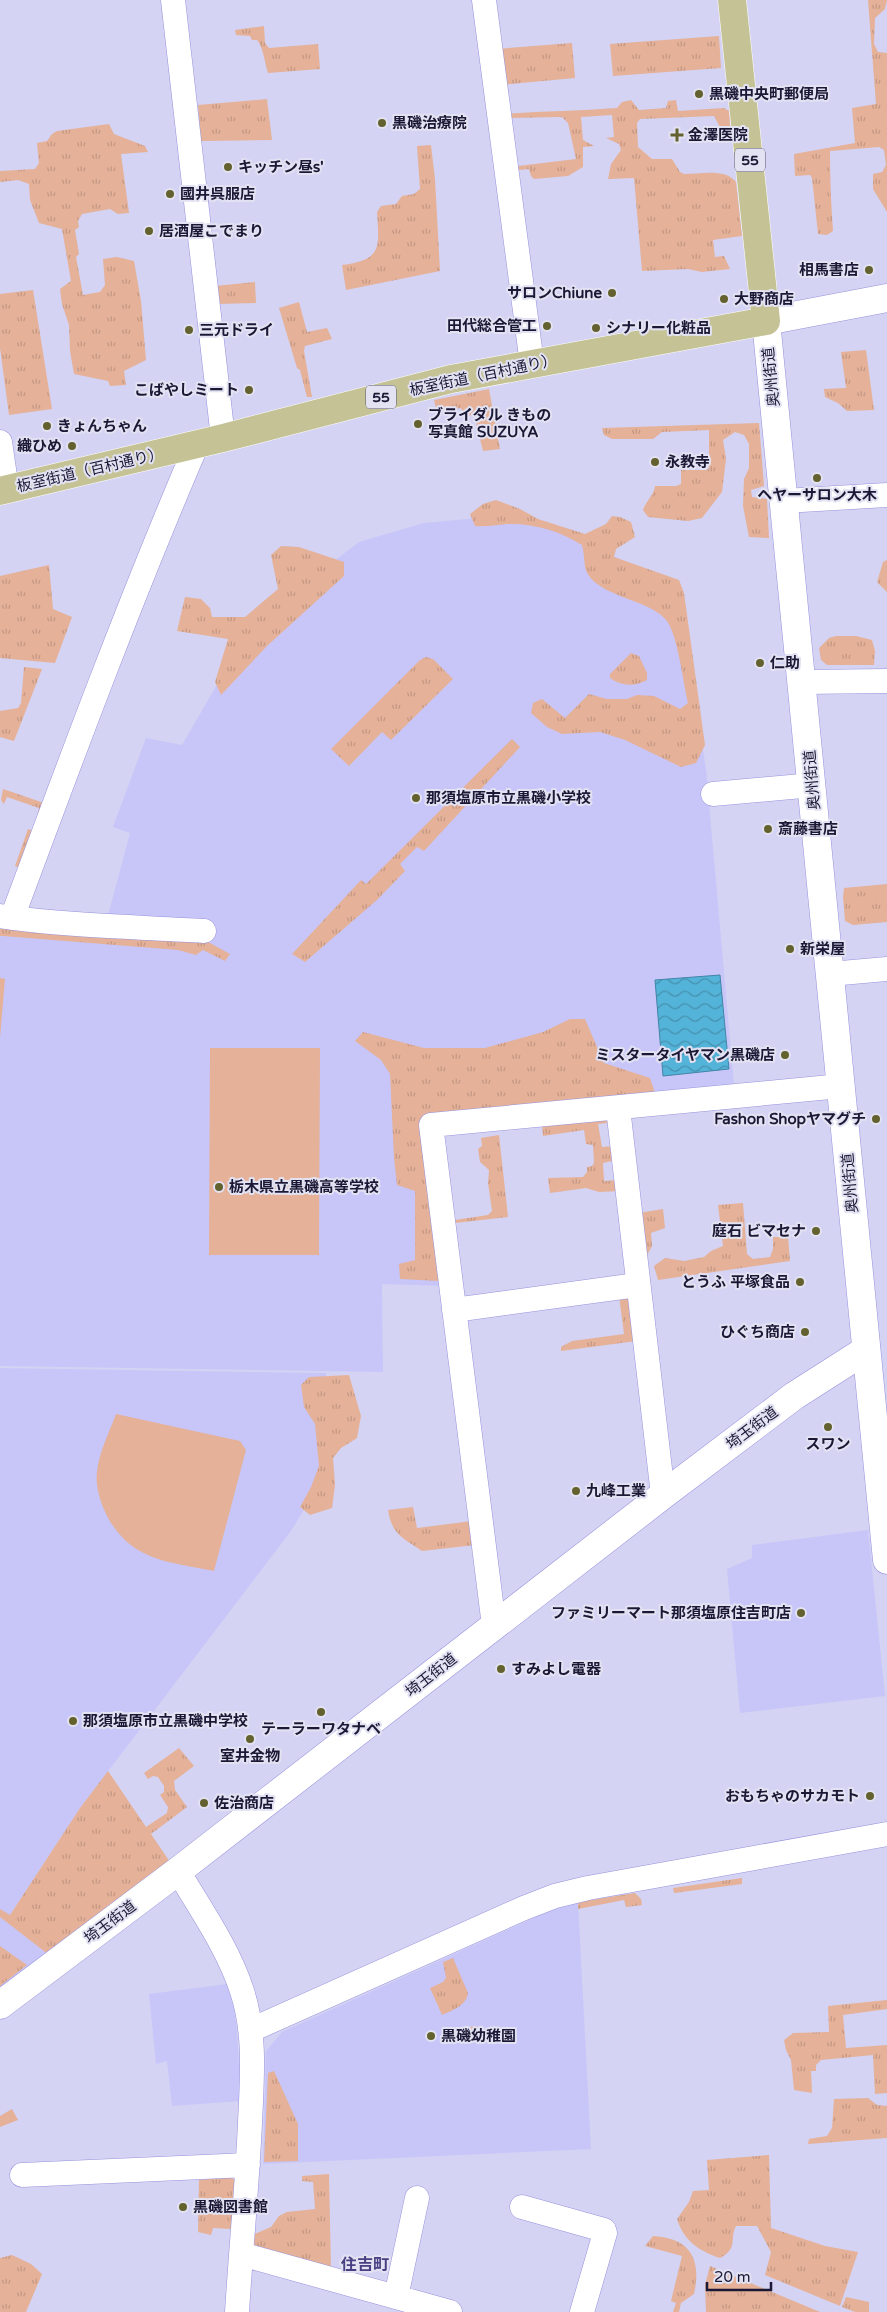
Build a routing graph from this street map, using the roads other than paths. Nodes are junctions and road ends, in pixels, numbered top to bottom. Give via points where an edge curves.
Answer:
1 (173, 0) edge
2 (484, 0) edge
3 (732, 0) edge
4 (887, 298) edge
5 (766, 321) junction
6 (532, 364) junction
7 (223, 438) junction
8 (0, 442) edge
9 (197, 444) junction
10 (3, 490) edge
11 (887, 495) edge
12 (784, 501) junction
13 (802, 682) junction
14 (887, 682) edge
15 (812, 785) junction
16 (714, 794) dead end
17 (6, 917) edge
18 (204, 932) dead end
19 (887, 969) edge
20 (830, 974) junction
21 (841, 1086) junction
22 (618, 1108) junction
23 (637, 1286) junction
24 (454, 1310) junction
25 (866, 1350) junction
26 (881, 1422) edge
27 (663, 1495) junction
28 (887, 1560) edge
29 (494, 1626) junction
30 (887, 1834) edge
31 (178, 1871) junction
32 (0, 2005) edge
33 (251, 2030) junction
34 (248, 2165) junction
35 (22, 2175) dead end
36 (417, 2198) dead end
37 (522, 2207) dead end
38 (241, 2254) junction
39 (396, 2297) junction
40 (237, 2312) edge
41 (450, 2312) edge
42 (582, 2312) edge

1 - 7 street
2 - 6 street
3 - 5 main road, 奥州街道 / 55
4 - 5 main road
5 - 6 main road, 板室街道（百村通り） / 55
5 - 12 main road, 奥州街道
6 - 7 main road, 板室街道（百村通り） / 55 via 451,379
7 - 9 main road, 板室街道（百村通り） / 55
8 - 10 street
9 - 10 main road, 板室街道（百村通り） / 55
9 - 17 street
11 - 12 street
12 - 13 main road, 奥州街道
13 - 14 street
13 - 15 main road, 奥州街道
15 - 16 street
15 - 20 main road, 奥州街道
17 - 18 street via 37,922
19 - 20 street
20 - 21 main road, 奥州街道
21 - 22 street
21 - 25 main road, 奥州街道
22 - 23 street
22 - 24 street via 431,1126
23 - 24 street
23 - 27 street
24 - 29 street
25 - 26 main road, 奥州街道
25 - 27 main road, 埼玉街道 via 794,1396
26 - 28 main road, 奥州街道
27 - 29 main road, 埼玉街道
29 - 31 main road, 埼玉街道
30 - 33 street via 555,1896
31 - 32 main road, 埼玉街道
31 - 33 street via 231,1963
33 - 34 street via 253,2063
34 - 35 street
34 - 38 street
36 - 39 street
37 - 42 street via 604,2230
38 - 39 street
38 - 40 street
39 - 41 street

